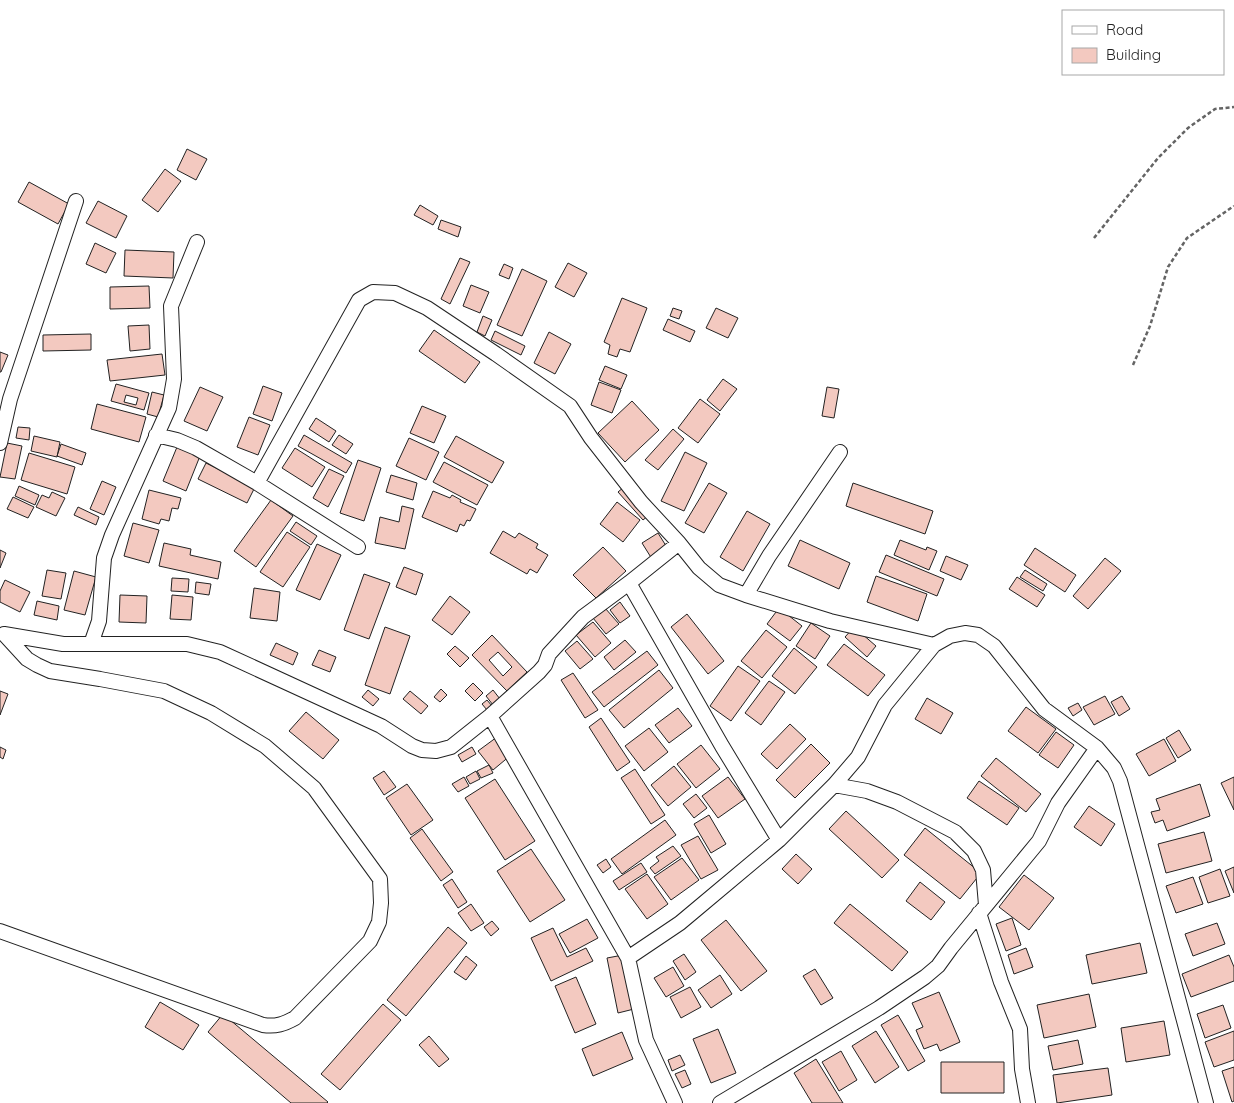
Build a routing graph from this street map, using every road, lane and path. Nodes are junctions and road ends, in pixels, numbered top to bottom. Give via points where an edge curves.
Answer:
1 (1234, 107) edge
2 (76, 201) dead end
3 (1234, 206) edge
4 (1094, 238) dead end
5 (197, 242) dead end
6 (1133, 365) dead end
7 (156, 435) junction
8 (0, 443) edge
9 (840, 452) dead end
10 (257, 483) junction
11 (680, 543) junction
12 (358, 547) dead end
13 (629, 583) junction
14 (746, 595) junction
15 (3, 634) edge
16 (91, 644) junction
17 (934, 645) junction
18 (490, 716) junction
19 (1097, 748) junction
20 (834, 785) junction
21 (779, 840) junction
22 (983, 909) junction
23 (0, 931) edge
24 (628, 958) junction
25 (675, 1103) edge
26 (720, 1103) edge
27 (1028, 1103) edge
28 (1206, 1103) edge

1 - 4 path via 1215,110 1188,128 1158,158
2 - 8 street via 10,399
3 - 6 path via 1187,238 1168,267 1150,326
5 - 7 street via 171,306 174,379 169,408
7 - 10 street via 196,448
7 - 16 street via 104,558 99,621
9 - 14 street
10 - 11 street via 359,300 373,292 395,293 427,308 570,406 641,502
10 - 12 street
11 - 13 street
11 - 14 street via 699,568 720,585
13 - 18 street via 583,617 549,654 539,672
13 - 21 street
14 - 17 street via 830,621
15 - 16 street via 63,644
15 - 23 street via 27,659 50,671 164,691 211,713 265,746 314,788 380,879 381,903 380,922 370,941 295,1018 274,1026 263,1025
16 - 18 street via 187,644 220,652 381,726 422,750 451,747
17 - 19 street via 950,636 978,634 994,646 1044,709
17 - 20 street via 885,705 858,757
18 - 24 street
19 - 22 street via 1058,803 1039,841
19 - 28 street via 1114,768 1120,781
20 - 21 street
20 - 22 street via 866,791 897,802 955,832 974,851 984,870
21 - 24 street via 680,923
22 - 26 street via 938,966 925,977
22 - 27 street via 1001,982 1020,1029
24 - 25 street via 646,1040

